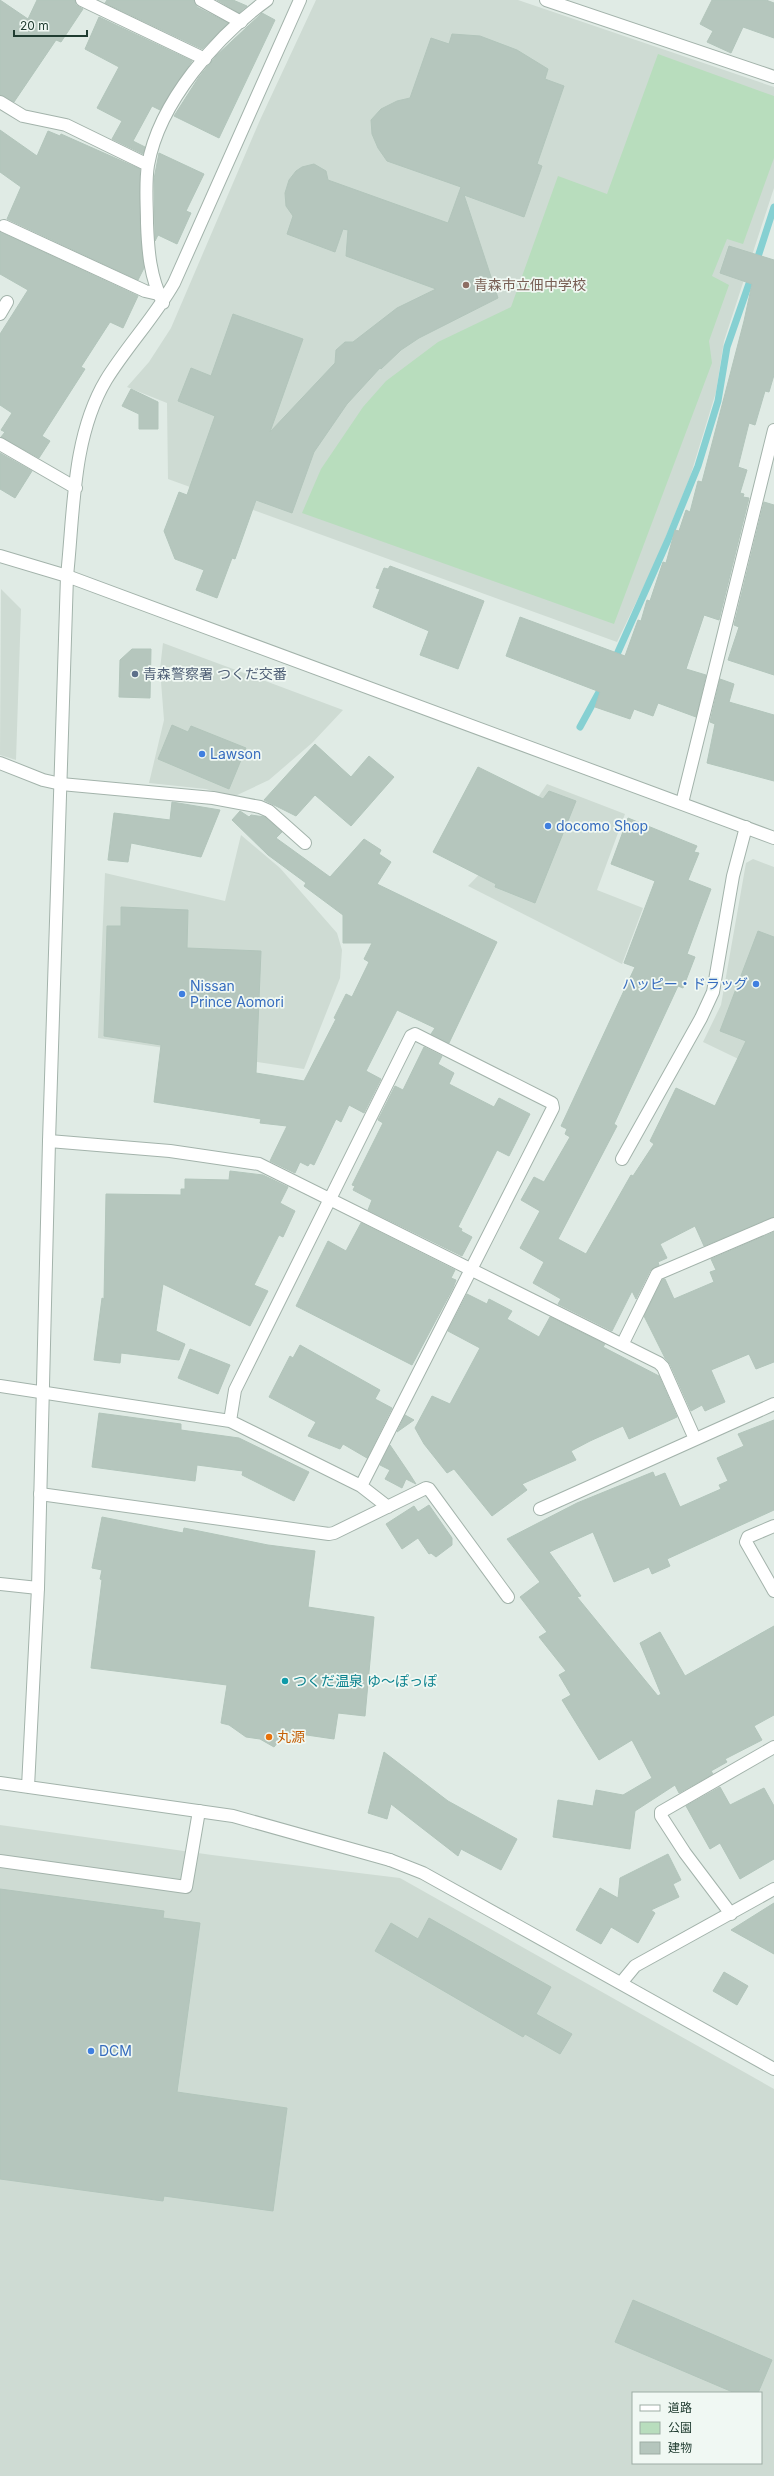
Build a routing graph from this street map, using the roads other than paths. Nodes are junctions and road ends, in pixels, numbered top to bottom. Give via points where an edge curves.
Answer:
1 (82, 0) edge
2 (201, 0) edge
3 (267, 0) edge
4 (300, 0) edge
5 (546, 0) edge
6 (241, 22) junction
7 (205, 59) junction
8 (774, 77) edge
9 (0, 102) edge
10 (148, 165) junction
11 (4, 226) dead end
12 (161, 298) junction
13 (7, 302) dead end
14 (0, 314) edge
15 (774, 430) edge
16 (0, 444) edge
17 (76, 488) junction
18 (1, 559) edge
19 (67, 576) junction
20 (0, 763) edge
21 (61, 784) junction
22 (682, 804) junction
23 (746, 827) junction
24 (774, 838) edge
25 (305, 844) dead end
26 (49, 1141) junction
27 (622, 1159) dead end
28 (330, 1200) junction
29 (774, 1224) edge
30 (472, 1270) junction
31 (623, 1343) junction
32 (0, 1386) edge
33 (43, 1393) junction
34 (774, 1404) edge
35 (230, 1421) junction
36 (695, 1439) junction
37 (361, 1486) junction
38 (40, 1494) junction
39 (388, 1507) junction
40 (540, 1509) dead end
41 (774, 1526) edge
42 (0, 1584) edge
43 (38, 1588) junction
44 (774, 1592) edge
45 (508, 1597) dead end
46 (774, 1747) edge
47 (0, 1784) edge
48 (28, 1787) junction
49 (199, 1811) junction
50 (0, 1861) edge
51 (774, 1889) edge
52 (731, 1914) junction
53 (621, 1983) junction
54 (774, 2069) edge

1 - 7 street
2 - 6 street
3 - 6 street
4 - 12 street via 174,283
5 - 8 street
6 - 7 street
7 - 10 street via 170,107 161,125
9 - 10 street via 23,116 66,125
10 - 12 street via 148,251 154,284
11 - 12 street
12 - 17 street via 96,399 84,432
13 - 14 street
15 - 22 street
16 - 17 street
17 - 19 street
18 - 19 street
19 - 21 street
19 - 22 street
20 - 21 street via 42,780
21 - 25 street via 213,798 260,807 269,811
21 - 26 street
22 - 23 street
23 - 24 street
23 - 27 street via 733,876 713,992
26 - 28 street via 170,1151 249,1161
26 - 33 street
28 - 30 street
28 - 30 street via 411,1036 415,1034 552,1103 553,1108
28 - 35 street via 235,1390
29 - 31 street via 657,1274
30 - 31 street
30 - 37 street
31 - 36 street via 664,1368
32 - 33 street
33 - 35 street
33 - 38 street
34 - 36 street
35 - 37 street
36 - 40 street
37 - 39 street
38 - 39 street via 329,1534
38 - 43 street
39 - 45 street via 426,1488 429,1489
41 - 44 street via 748,1537 746,1542
42 - 43 street
43 - 48 street
46 - 52 street via 662,1812 661,1816 684,1852
47 - 48 street
48 - 49 street
49 - 50 street via 186,1887
49 - 53 street via 249,1820 390,1860 423,1873
51 - 52 street
52 - 53 street via 635,1966
53 - 54 street

